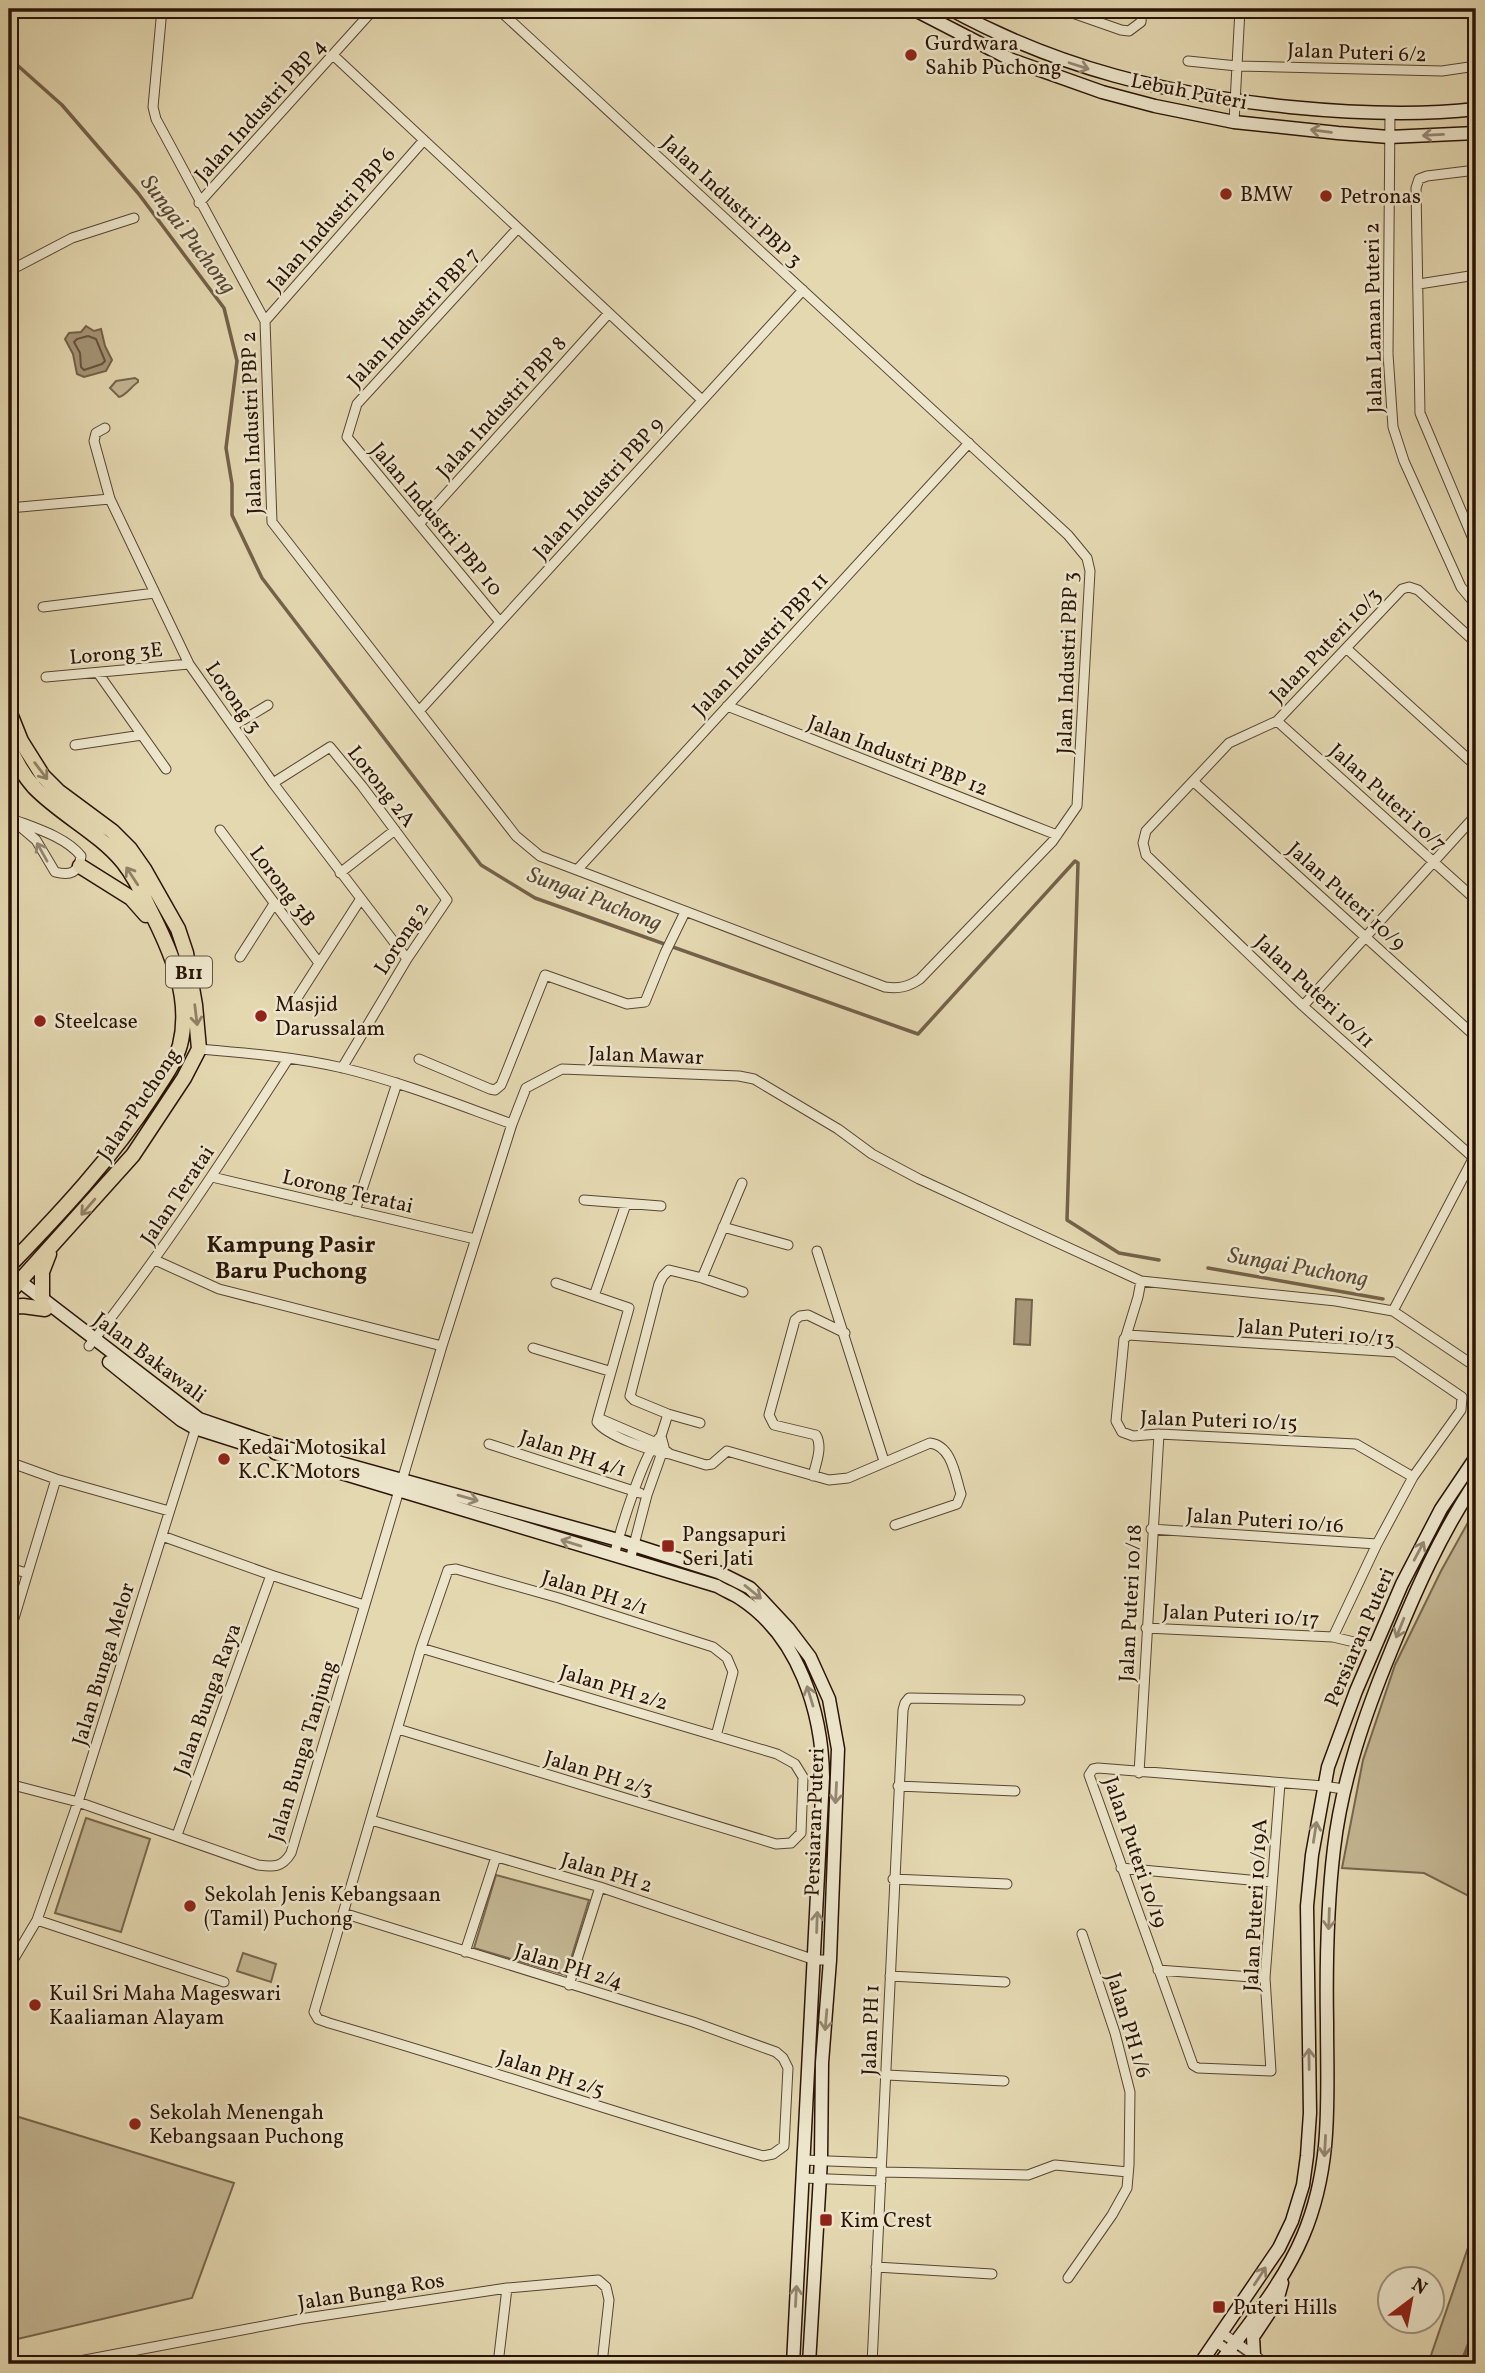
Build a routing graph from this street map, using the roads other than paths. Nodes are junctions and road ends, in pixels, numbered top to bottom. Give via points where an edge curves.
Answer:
1 (162, 9) edge
2 (374, 9) edge
3 (498, 9) edge
4 (913, 9) edge
5 (950, 9) edge
6 (1061, 9) edge
7 (1142, 9) edge
8 (1240, 9) edge
9 (333, 55) junction
10 (1188, 61) dead end
11 (1237, 66) junction
12 (1476, 66) edge
13 (1235, 101) junction
14 (1476, 109) edge
15 (1390, 113) junction
16 (1234, 122) junction
17 (1476, 133) edge
18 (1389, 137) junction
19 (424, 140) junction
20 (1476, 170) edge
21 (199, 203) junction
22 (134, 218) dead end
23 (518, 228) junction
24 (9, 271) edge
25 (1476, 275) edge
26 (1419, 284) junction
27 (803, 290) junction
28 (609, 313) junction
29 (264, 321) junction
30 (702, 400) junction
31 (104, 428) dead end
32 (347, 437) joint
33 (969, 443) junction
34 (110, 499) junction
35 (9, 508) edge
36 (419, 524) junction
37 (1476, 546) edge
38 (155, 593) junction
39 (1476, 606) edge
40 (43, 607) dead end
41 (500, 622) junction
42 (1476, 643) edge
43 (1346, 648) junction
44 (188, 664) junction
45 (98, 673) junction
46 (46, 677) dead end
47 (268, 705) dead end
48 (727, 706) junction
49 (419, 710) junction
50 (9, 712) edge
51 (1277, 721) junction
52 (233, 726) junction
53 (142, 735) junction
54 (75, 744) dead end
55 (9, 747) edge
56 (1476, 766) edge
57 (166, 769) dead end
58 (1194, 782) junction
59 (273, 783) junction
60 (1476, 815) edge
61 (10, 818) edge
62 (220, 830) dead end
63 (395, 830) junction
64 (1057, 835) junction
65 (1143, 843) joint
66 (1434, 862) junction
67 (80, 866) junction
68 (577, 870) junction
69 (340, 873) junction
70 (360, 900) junction
71 (447, 900) joint
72 (1476, 900) edge
73 (274, 904) junction
74 (685, 912) junction
75 (1366, 937) junction
76 (167, 944) junction
77 (240, 957) dead end
78 (407, 959) junction
79 (319, 963) junction
80 (297, 998) dead end
81 (1303, 1006) junction
82 (1476, 1037) edge
83 (199, 1049) junction
84 (288, 1059) junction
85 (419, 1059) dead end
86 (342, 1068) junction
87 (397, 1083) junction
88 (512, 1124) junction
89 (1475, 1157) edge
90 (212, 1177) junction
91 (742, 1183) dead end
92 (584, 1200) dead end
93 (626, 1204) junction
94 (661, 1206) dead end
95 (355, 1211) junction
96 (723, 1227) junction
97 (475, 1239) junction
98 (788, 1245) dead end
99 (52, 1246) junction
100 (817, 1251) dead end
101 (155, 1260) junction
102 (9, 1266) edge
103 (702, 1278) junction
104 (1140, 1281) junction
105 (12, 1283) edge
106 (556, 1283) dead end
107 (743, 1292) dead end
108 (594, 1296) junction
109 (44, 1304) junction
110 (9, 1307) edge
111 (1393, 1311) junction
112 (845, 1333) junction
113 (1129, 1336) junction
114 (92, 1343) junction
115 (442, 1346) junction
116 (533, 1348) dead end
117 (1476, 1367) edge
118 (609, 1371) junction
119 (668, 1414) junction
120 (700, 1423) dead end
121 (197, 1424) junction
122 (1159, 1434) junction
123 (655, 1443) junction
124 (488, 1444) dead end
125 (665, 1451) junction
126 (1476, 1457) edge
127 (884, 1461) junction
128 (9, 1462) edge
129 (813, 1476) junction
130 (1413, 1477) junction
131 (56, 1479) junction
132 (1476, 1481) edge
133 (401, 1485) junction
134 (634, 1491) junction
135 (647, 1495) junction
136 (169, 1511) junction
137 (895, 1525) dead end
138 (1151, 1529) junction
139 (162, 1536) junction
140 (618, 1540) junction
141 (1377, 1544) junction
142 (634, 1545) junction
143 (614, 1556) junction
144 (630, 1560) junction
145 (9, 1568) edge
146 (27, 1573) junction
147 (271, 1576) junction
148 (364, 1605) junction
149 (1146, 1628) junction
150 (9, 1634) edge
151 (1333, 1637) junction
152 (1375, 1647) junction
153 (421, 1648) junction
154 (1020, 1700) dead end
155 (398, 1729) junction
156 (716, 1735) junction
157 (795, 1764) joint
158 (1139, 1773) junction
159 (1280, 1783) junction
160 (9, 1784) edge
161 (898, 1786) junction
162 (1324, 1786) junction
163 (1343, 1789) junction
164 (1015, 1791) dead end
165 (78, 1802) junction
166 (371, 1820) junction
167 (177, 1835) junction
168 (496, 1857) junction
169 (1121, 1868) junction
170 (893, 1879) junction
171 (1271, 1882) junction
172 (1007, 1884) dead end
173 (600, 1887) junction
174 (343, 1913) junction
175 (37, 1920) junction
176 (1082, 1934) dead end
177 (465, 1952) junction
178 (815, 1960) junction
179 (830, 1960) junction
180 (9, 1967) edge
181 (1158, 1970) junction
182 (890, 1976) junction
183 (1265, 1978) junction
184 (224, 1982) dead end
185 (1005, 1982) dead end
186 (569, 1985) junction
187 (1271, 2071) joint
188 (887, 2075) junction
189 (1004, 2081) dead end
190 (773, 2154) joint
191 (803, 2160) junction
192 (821, 2160) junction
193 (881, 2172) junction
194 (1128, 2172) junction
195 (803, 2178) junction
196 (820, 2178) junction
197 (876, 2267) junction
198 (1284, 2273) junction
199 (992, 2274) dead end
200 (1068, 2278) dead end
201 (507, 2288) junction
202 (1219, 2337) junction
203 (1232, 2346) junction
204 (129, 2353) junction
205 (1251, 2360) edge
206 (64, 2364) edge
207 (139, 2364) edge
208 (498, 2364) edge
209 (602, 2364) edge
210 (793, 2364) edge
211 (809, 2364) edge
212 (872, 2364) edge
213 (1200, 2364) edge
214 (1219, 2364) edge
215 (1267, 2364) edge

1 - 21 street, Jalan Industri PBP 2 via 153,107
2 - 9 street, Jalan Industri PBP 4
3 - 27 street, Jalan Industri PBP 3
4 - 16 main road, Lebuh Puteri via 1012,60 1074,83
5 -> 13 main road, Lebuh Puteri via 1015,42 1086,68
6 - 7 street via 1129,31 1140,22
8 - 11 street
9 - 19 street
9 - 21 street, Jalan Industri PBP 4
10 - 11 street, Jalan Puteri 6/2
11 - 12 street, Jalan Puteri 6/2 via 1442,71
11 - 13 street
13 - 15 main road, Lebuh Puteri
13 - 16 street
14 - 15 main road, Lebuh Puteri
15 - 18 street, Jalan Laman Puteri 2
18 -> 16 main road, Lebuh Puteri
17 -> 18 main road, Lebuh Puteri
18 - 39 street, Jalan Laman Puteri 2 via 1388,354 1393,427 1461,587
19 - 23 street
19 - 29 street, Jalan Industri PBP 6
20 - 26 street via 1419,179
21 - 29 street, Jalan Industri PBP 2
22 - 24 street via 72,238
23 - 28 street
23 - 32 street, Jalan Industri PBP 7 via 357,404
25 - 26 street
26 - 37 street via 1420,414
27 - 30 street, Jalan Industri PBP 9
27 - 33 street, Jalan Industri PBP 3
28 - 30 street
28 - 36 street, Jalan Industri PBP 8
29 - 49 street, Jalan Industri PBP 2 via 272,523
30 - 41 street, Jalan Industri PBP 9
31 - 34 street, Lorong 3 via 94,441
32 - 36 street, Jalan Industri PBP 10
33 - 48 street, Jalan Industri PBP 11
33 - 64 street, Jalan Industri PBP 3 via 1068,535 1087,558 1090,571 1080,789 1077,806
34 - 35 street
34 - 38 street, Lorong 3
36 - 41 street, Jalan Industri PBP 10
38 - 40 street
38 - 44 street, Lorong 3
41 - 49 street, Jalan Industri PBP 9
42 - 43 street, Jalan Puteri 10/3 via 1418,590 1406,587
43 - 51 street, Jalan Puteri 10/3
43 - 56 street
44 - 45 street, Lorong 3E
44 - 52 street, Lorong 3
45 - 46 street, Lorong 3E
45 - 53 street
47 - 52 street
48 - 64 street, Jalan Industri PBP 12
48 - 68 street, Jalan Industri PBP 11
49 - 68 street, Jalan Industri PBP 2 via 516,836 540,856
50 -> 83 main road, Jalan Puchong / B11 via 43,776 130,849 178,929 186,953
51 - 58 street, Jalan Puteri 10/3 via 1229,743
51 - 66 street, Jalan Puteri 10/7
52 - 59 street, Lorong 3
53 - 54 street
53 - 57 street
76 -> 55 main road, Jalan Puchong / B11 via 124,863 33,785
58 - 65 street, Jalan Puteri 10/3 via 1146,831
58 - 75 street, Jalan Puteri 10/9
59 - 63 street, Lorong 2A via 330,747
59 - 69 street, Lorong 3
60 - 66 street
61 - 67 street via 76,850
67 -> 61 street via 65,875 55,872 36,840
62 - 73 street, Lorong 3B
63 - 69 street
63 - 71 street, Lorong 2A
64 - 74 street, Jalan Industri PBP 3 via 910,986 885,987
65 - 81 street, Jalan Puteri 10/11 via 1146,855
66 - 72 street, Jalan Puteri 10/7
66 - 75 street
67 - 76 main road via 131,898
68 - 74 street, Jalan Industri PBP 3
69 - 70 street, Lorong 3
70 - 78 street, Lorong 3
70 - 79 street
71 - 78 street, Lorong 2
73 - 77 street
73 - 79 street, Lorong 3B
74 - 85 street via 645,1002 627,1004 545,975 501,1085 495,1090
75 - 81 street
75 - 82 street, Jalan Puteri 10/9
76 - 102 main road, Jalan Puchong / B11 via 181,995 182,1027 176,1057 127,1134
78 - 86 street, Lorong 2
79 - 80 street
81 - 89 street, Jalan Puteri 10/11
83 - 84 street
83 -> 99 main road, Jalan Puchong via 134,1155
84 - 86 street
84 - 90 street, Jalan Teratai
86 - 87 street
87 - 88 street
87 - 95 street
88 - 97 street, Jalan Mawar
88 - 104 street, Jalan Mawar via 526,1088 562,1069 754,1079 919,1179
89 - 111 street
90 - 95 street, Lorong Teratai
90 - 101 street, Jalan Teratai
91 - 96 street
92 - 93 street
93 - 94 street
93 - 108 street
95 - 97 street, Lorong Teratai
96 - 98 street
96 - 103 street
97 - 115 street, Jalan Mawar
99 - 105 main road, Jalan Puchong
99 - 109 main road via 42,1272
100 - 112 street
101 - 114 street, Jalan Teratai
101 - 115 street via 219,1289
103 - 107 street
103 - 119 street via 670,1270 663,1276 630,1396
104 - 111 street, Jalan Mawar
104 - 113 street
105 - 109 main road, Jalan Bakawali
106 - 108 street
108 - 118 street via 628,1308
109 - 110 main road
109 - 114 main road, Jalan Bakawali
111 - 117 street
112 - 127 street
112 - 129 street via 808,1315 795,1320 769,1415 774,1425 819,1439
113 - 122 street, Jalan Puteri 10/15 via 1123,1343 1116,1421 1122,1432 1133,1436
113 - 130 street, Jalan Puteri 10/13 via 1396,1352 1462,1397 1461,1410
114 - 121 main road, Jalan Bakawali via 181,1420
115 - 133 street, Jalan Mawar
116 - 118 street
118 - 123 street via 597,1422 606,1430
119 - 120 street
119 - 123 street
121 - 133 main road, Jalan Bakawali
121 - 136 street, Jalan Bunga Melor
122 - 130 street, Jalan Puteri 10/15 via 1356,1444
122 - 138 street, Jalan Puteri 10/18
123 - 125 street
123 - 125 street
123 - 134 street
124 - 134 street, Jalan PH 4/1
125 - 129 street via 706,1465 727,1451
125 - 135 street
152 -> 126 main road, Persiaran Puteri via 1417,1553
127 - 129 street via 848,1478
127 - 137 street via 930,1443 940,1444 947,1451 961,1494 957,1504
128 - 131 street
130 - 141 street, Jalan Puteri 10/13
131 - 136 street
131 - 146 street
132 -> 163 main road, Persiaran Puteri via 1415,1592
133 -> 140 main road, Persiaran Puteri
143 -> 133 main road, Persiaran Puteri
133 - 148 street, Jalan Bunga Tanjung
134 - 135 street, Jalan PH 4/1
134 - 140 street
135 - 142 street
136 - 139 street, Jalan Bunga Melor
138 - 141 street, Jalan Puteri 10/16
138 - 149 street, Jalan Puteri 10/18
139 - 147 street
139 - 165 street, Jalan Bunga Melor
140 - 142 main road, Persiaran Puteri
140 - 143 street
141 - 151 street, Jalan Puteri 10/13
142 - 144 street
142 -> 179 main road, Persiaran Puteri via 718,1572 750,1588 788,1628 820,1676 838,1749
143 - 144 main road, Persiaran Puteri
178 -> 144 main road, Persiaran Puteri via 823,1756 804,1677 776,1632 742,1600 717,1587
145 - 146 street
146 - 150 street
147 - 148 street
147 - 167 street, Jalan Bunga Raya
148 - 167 street, Jalan Bunga Tanjung via 286,1861 274,1867 258,1865
149 - 151 street, Jalan Puteri 10/17
149 - 158 street, Jalan Puteri 10/18
151 - 152 street, Jalan Puteri 10/17
152 - 162 main road, Persiaran Puteri via 1342,1726
153 - 155 street
153 - 156 street, Jalan PH 2/2
153 - 156 street, Jalan PH 2/1 via 448,1570 559,1598 713,1647 727,1658 733,1672
154 - 161 street, Jalan PH 1 via 909,1699 903,1710
155 - 157 street, Jalan PH 2/3 via 776,1844 791,1843 801,1833 803,1777
155 - 166 street
156 - 157 street, Jalan PH 2/2
158 - 159 street, Jalan Puteri 10/19
158 - 169 street, Jalan Puteri 10/19 via 1098,1768 1089,1775
159 - 162 street, Jalan Puteri 10/19
159 - 171 street, Jalan Puteri 10/19A
160 - 165 street, Jalan Bunga Tanjung
161 - 164 street
161 - 170 street, Jalan PH 1
162 - 163 street, Jalan Puteri 10/19
202 -> 162 main road, Persiaran Puteri via 1279,2248 1303,2185 1310,2113 1307,1906
163 -> 198 main road, Persiaran Puteri via 1329,1900 1324,2166 1303,2236
165 - 167 street, Jalan Bunga Tanjung
165 - 175 street
166 - 168 street, Jalan PH 2
166 - 174 street
168 - 173 street, Jalan PH 2
168 - 177 street
169 - 171 street
169 - 181 street, Jalan Puteri 10/19
170 - 172 street
170 - 182 street, Jalan PH 1
171 - 183 street, Jalan Puteri 10/19A
173 - 178 street, Jalan PH 2
173 - 186 street
174 - 177 street, Jalan PH 2/4
174 - 190 street, Jalan PH 2/5 via 314,2012 318,2019 605,2110 763,2156
175 - 180 street
175 - 184 street
176 - 194 street, Jalan PH 1/6 via 1130,2092
177 - 186 street, Jalan PH 2/4
178 - 179 street, Jalan PH 2
178 - 191 main road, Persiaran Puteri
179 -> 192 main road, Persiaran Puteri
181 - 183 street
181 - 187 street, Jalan Puteri 10/19 via 1193,2066
182 - 185 street
182 - 188 street, Jalan PH 1
183 - 187 street, Jalan Puteri 10/19A
186 - 190 street, Jalan PH 2/4 via 776,2052 788,2068 784,2146
188 - 189 street
188 - 193 street, Jalan PH 1
191 - 192 street
191 - 195 main road, Persiaran Puteri
192 - 193 street
192 - 196 main road, Persiaran Puteri
193 - 194 street via 1028,2175 1055,2165
193 - 196 street
193 - 197 street, Jalan PH 1
194 - 200 street, Jalan PH 1/6 via 1127,2188 1117,2206
195 - 196 street
210 -> 195 main road, Persiaran Puteri
196 - 211 main road, Persiaran Puteri
197 - 199 street
197 - 212 street, Jalan PH 1
198 - 203 main road, Persiaran Puteri
198 - 205 main road via 1277,2301 1253,2337
201 - 204 street, Jalan Bunga Ros via 300,2319
201 - 208 street
201 - 209 street, Jalan Bunga Ros via 598,2280 606,2287 609,2300
202 - 203 street
202 - 213 main road, Persiaran Puteri
203 - 205 street
203 - 214 main road, Persiaran Puteri
204 - 206 street, Jalan Bunga Ros
204 - 207 street
205 - 215 street

